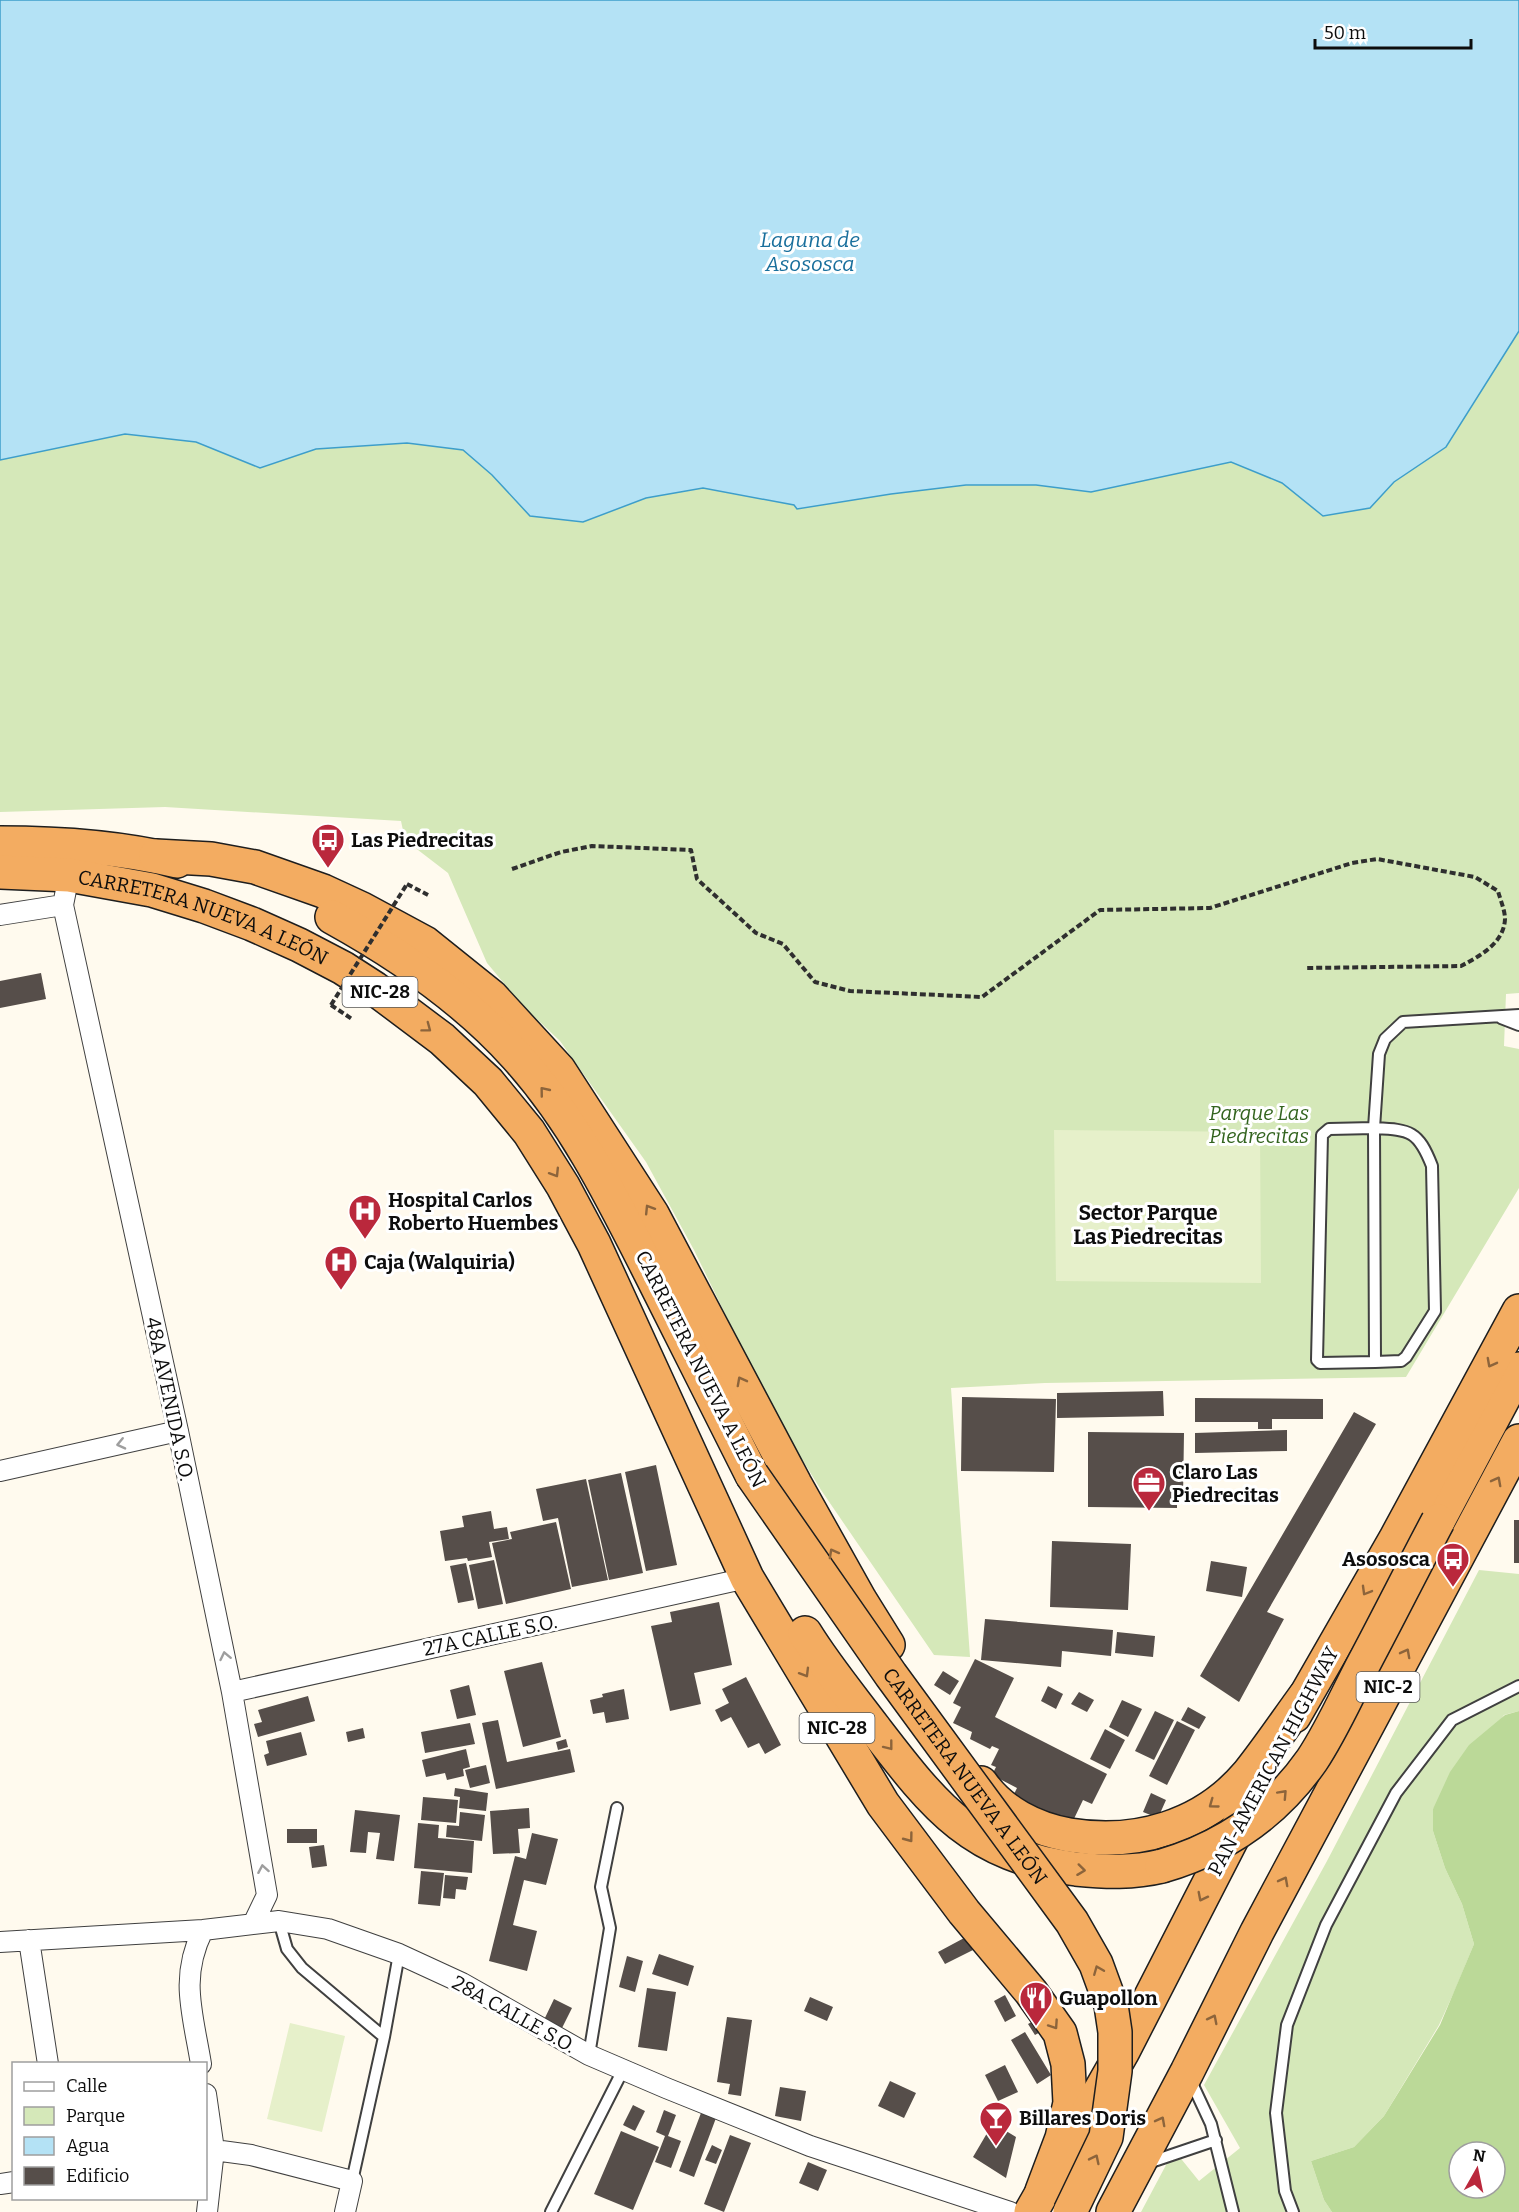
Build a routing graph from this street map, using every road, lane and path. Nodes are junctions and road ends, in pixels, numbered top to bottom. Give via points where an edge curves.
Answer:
1 (0, 843) edge
2 (156, 856) junction
3 (0, 857) edge
4 (512, 869) dead end
5 (0, 872) edge
6 (66, 890) junction
7 (428, 895) dead end
8 (0, 915) edge
9 (414, 967) junction
10 (1306, 968) dead end
11 (1519, 1015) edge
12 (1497, 1017) junction
13 (352, 1019) dead end
14 (1519, 1025) edge
15 (1374, 1128) junction
16 (594, 1244) junction
17 (1519, 1311) edge
18 (1375, 1362) junction
19 (1519, 1369) edge
20 (178, 1431) junction
21 (1519, 1441) edge
22 (0, 1472) edge
23 (747, 1578) junction
24 (1519, 1686) edge
25 (232, 1692) junction
26 (1305, 1696) junction
27 (617, 1808) dead end
28 (279, 1921) junction
29 (254, 1924) junction
30 (203, 1930) junction
31 (29, 1940) junction
32 (0, 1942) edge
33 (399, 1954) junction
34 (384, 2037) junction
35 (589, 2055) junction
36 (48, 2062) edge
37 (201, 2062) edge
38 (623, 2070) junction
39 (1187, 2072) junction
40 (207, 2108) edge
41 (1216, 2140) junction
42 (210, 2150) edge
43 (1136, 2168) junction
44 (352, 2181) junction
45 (1036, 2201) edge
46 (207, 2212) edge
47 (345, 2212) edge
48 (551, 2212) edge
49 (1010, 2212) edge
50 (1070, 2212) edge
51 (1113, 2212) edge
52 (1233, 2212) edge
53 (1293, 2212) edge

1 - 2 highway, CARRETERA NUEVA A LEÓN / NIC-28 via 62,844
2 - 9 highway, CARRETERA NUEVA A LEÓN / NIC-28 via 241,879 316,909
26 -> 2 highway via 1247,1775 1199,1814 1174,1826 1133,1838 1094,1839 1053,1832 1002,1806 984,1788 860,1600 652,1214 559,1070 491,996 425,943 362,909 255,867 211,859
3 - 6 highway via 48,860
4 - 10 path via 592,846 691,850 697,879 756,933 783,944 816,982 850,991 982,997 1100,910 1210,908 1352,863 1377,860 1475,877 1498,891 1505,919 1498,939 1483,955 1461,966
5 - 6 highway, CARRETERA NUEVA A LEÓN / NIC-28
6 - 8 street
6 - 9 highway via 78,869 92,865 156,873 254,901 364,957
6 -> 16 highway, CARRETERA NUEVA A LEÓN / NIC-28 via 152,890 204,906 344,968 374,988 442,1039 488,1083 529,1132
6 - 20 street, 48A AVENIDA S.O.
7 - 13 path, bridge via 407,884 331,1005
50 -> 9 highway, CARRETERA NUEVA A LEÓN / NIC-28, bridge via 1106,2137 1115,2071 1111,2005 1096,1964 1072,1922 891,1675 752,1475 600,1174 564,1115 516,1056 468,1008
11 - 12 lane
12 - 14 lane
12 - 15 lane via 1403,1022 1385,1039 1378,1054
15 - 18 lane
15 - 18 lane via 1415,1135 1432,1166 1435,1311 1406,1357 1401,1361
15 - 18 lane via 1329,1129 1320,1141 1317,1360 1324,1364
16 -> 19 highway, bridge via 789,1609 824,1662 918,1785 958,1823 993,1847 1069,1868 1121,1872 1184,1859 1226,1840 1256,1820 1280,1797 1312,1760
16 - 23 highway, CARRETERA NUEVA A LEÓN / NIC-28
17 -> 26 highway, PAN-AMERICAN HIGHWAY
20 -> 22 street
25 -> 20 street, 48A AVENIDA S.O.
39 -> 21 highway, NIC-2 via 1257,1932
23 - 25 street, 27A CALLE S.O.
23 -> 45 highway, CARRETERA NUEVA A LEÓN / NIC-28 via 883,1804 1060,2033 1068,2064 1070,2103 1062,2138
24 - 53 lane via 1452,1720 1396,1793 1326,1925 1287,2025 1276,2113 1285,2191
29 -> 25 street, 48A AVENIDA S.O. via 267,1894
26 -> 45 highway, PAN-AMERICAN HIGHWAY via 1123,2051
27 - 35 lane via 601,1887 610,1928
28 - 29 street, 28A CALLE S.O.
28 - 33 street, 28A CALLE S.O. via 328,1929
28 - 34 lane via 287,1949 302,1968
29 - 30 street, 28A CALLE S.O.
30 - 31 street, 28A CALLE S.O.
30 - 37 street via 193,1950 188,1982
31 - 32 street, 28A CALLE S.O.
31 - 36 street
33 - 34 lane
33 - 35 street, 28A CALLE S.O. via 462,1983
34 - 44 lane
35 - 38 street, 28A CALLE S.O.
38 - 48 lane
38 - 49 street, 28A CALLE S.O. via 810,2146
39 - 41 lane
43 -> 39 highway, NIC-2
40 - 42 street
41 - 43 lane
41 - 52 lane
42 - 44 street
42 - 46 street
43 - 51 highway, NIC-2
44 - 47 street

